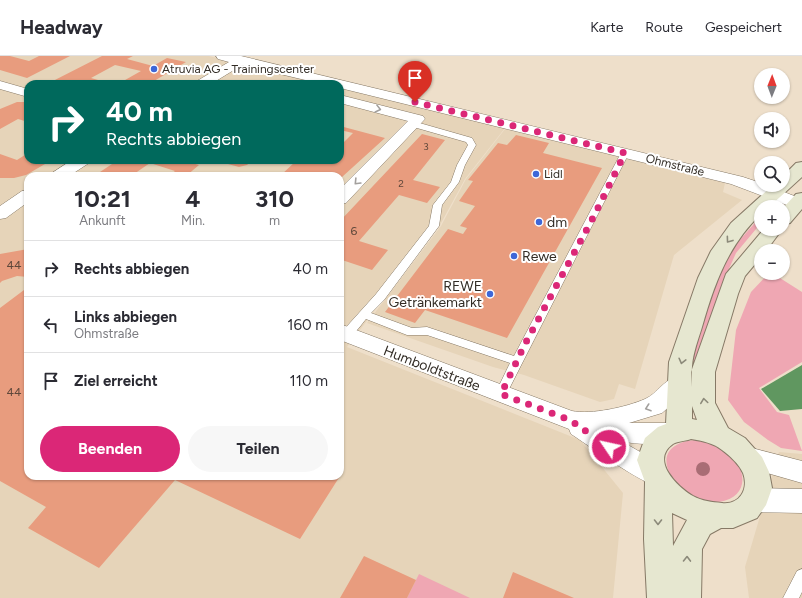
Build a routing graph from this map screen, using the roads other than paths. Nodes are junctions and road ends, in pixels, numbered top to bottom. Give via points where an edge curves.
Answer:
1 (222, 56) edge
2 (241, 60) junction
3 (224, 70) junction
4 (245, 75) dead end
5 (208, 80) edge
6 (323, 80) edge
7 (0, 85) edge
8 (344, 85) edge
9 (24, 92) edge
10 (344, 100) edge
11 (430, 106) junction
12 (416, 122) junction
13 (625, 153) junction
14 (77, 164) edge
15 (802, 167) edge
16 (64, 172) edge
17 (774, 194) junction
18 (344, 195) edge
19 (24, 197) edge
20 (800, 200) edge
21 (3, 208) edge
22 (790, 211) edge
23 (24, 213) edge
24 (768, 236) edge
25 (365, 315) junction
26 (344, 332) edge
27 (344, 333) edge
28 (517, 361) junction
29 (679, 385) junction
30 (501, 394) junction
31 (570, 420) junction
32 (673, 431) junction
33 (720, 436) junction
34 (748, 458) junction
35 (802, 472) edge
36 (656, 478) junction
37 (756, 500) junction
38 (802, 502) edge
39 (714, 516) junction
40 (802, 576) edge
41 (662, 598) edge
42 (686, 598) edge
43 (791, 598) edge

1 - 2 street, Ohmstraße
2 - 3 street
2 - 6 street, Ohmstraße
3 - 4 street
3 - 5 street
7 - 9 street
8 - 11 street, Ohmstraße
10 -> 12 street
11 - 12 street
11 - 13 street, Ohmstraße
12 -> 18 street
12 - 25 lane via 469,140 472,145 455,182 438,205 434,226
13 - 17 street, Ohmstraße via 737,180
13 - 28 lane
14 - 16 street
15 - 17 street
17 - 20 street, Ohmstraße
17 -> 29 street via 737,228 710,272 680,365
19 - 21 street
20 - 22 street
21 - 23 street
33 -> 24 street via 711,423 703,403 703,372 736,274
25 - 26 lane
25 - 28 lane via 411,332 427,331
27 - 30 street, Humboldtstraße
28 - 30 lane
29 -> 31 street, Humboldtstraße via 654,406 642,410 607,420
29 - 32 street via 680,417
30 - 31 street, Humboldtstraße
31 - 32 street, Humboldtstraße via 630,433
31 - 36 street, Humboldtstraße
32 - 33 street via 691,429
32 - 36 street via 660,438 652,450 651,460
33 - 34 street via 735,445
34 - 35 street
34 - 37 street via 759,480
36 - 39 street via 674,500 700,514
36 -> 41 street
37 - 38 street
37 - 39 street via 740,514
42 -> 39 street via 687,547 700,525
40 - 43 lane

